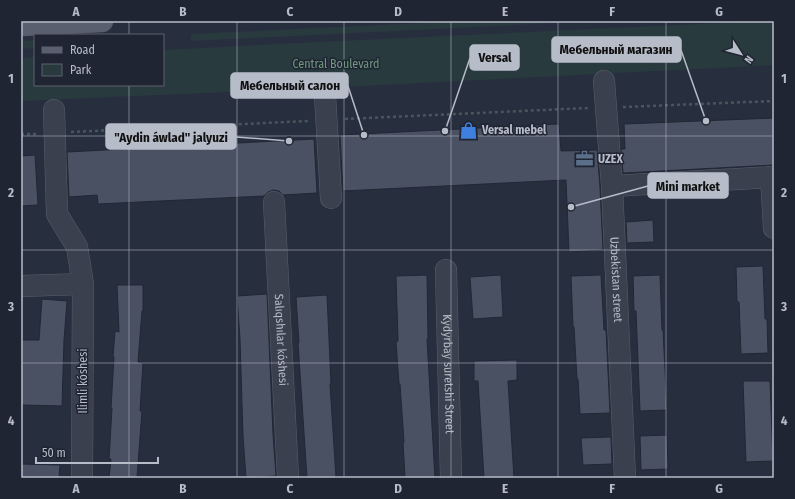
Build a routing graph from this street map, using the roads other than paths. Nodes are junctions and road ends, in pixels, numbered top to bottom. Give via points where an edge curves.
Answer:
1 (102, 21) edge
2 (21, 25) edge
3 (604, 81) dead end
4 (325, 95) dead end
5 (54, 110) dead end
6 (773, 177) edge
7 (612, 186) junction
8 (331, 198) dead end
9 (274, 202) dead end
10 (774, 228) edge
11 (446, 270) dead end
12 (83, 284) junction
13 (21, 286) edge
14 (82, 478) edge
15 (288, 478) edge
16 (451, 478) edge
17 (625, 478) edge

1 - 2 main road
3 - 7 street, Uzbekistan street
4 - 8 street
5 - 12 street, Ilimli kóshesi via 57,214 77,247
6 - 7 street
6 - 10 street
7 - 17 street, Uzbekistan street
9 - 15 street, Salıqshılar kóshesi
11 - 16 street, Kydyrbay suretshi Street
12 - 13 street
12 - 14 street, Ilimli kóshesi

